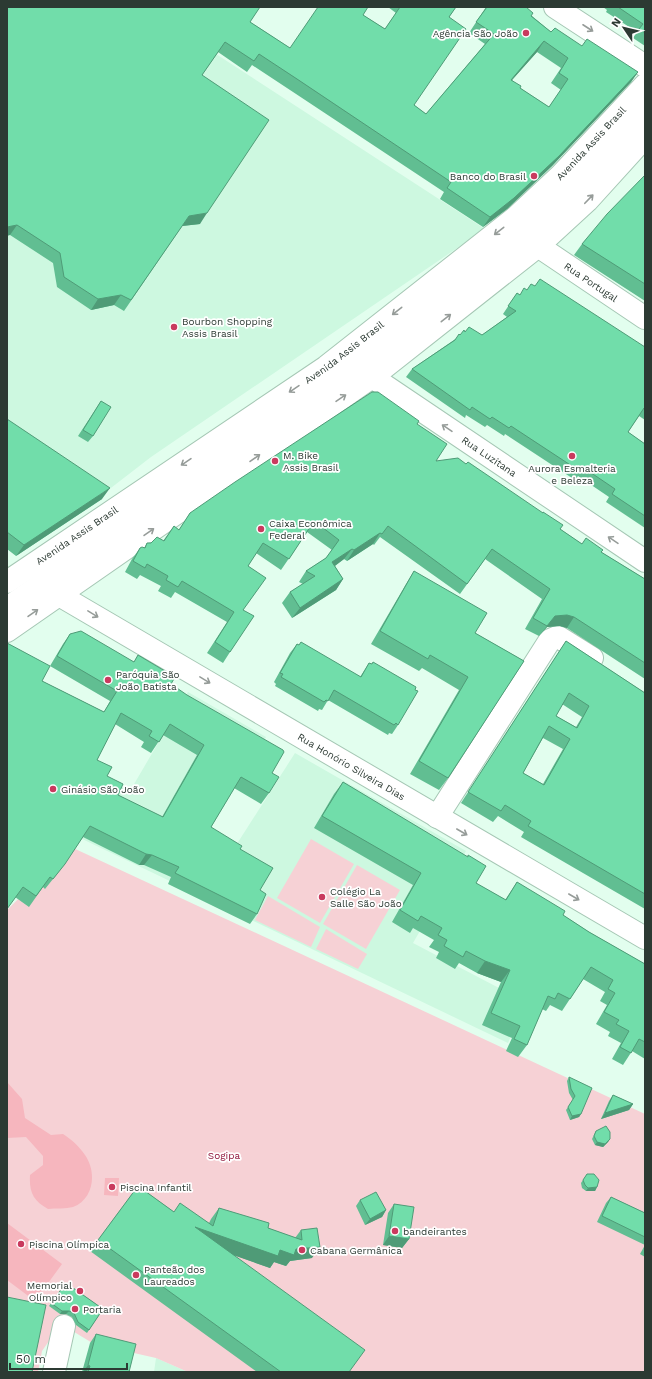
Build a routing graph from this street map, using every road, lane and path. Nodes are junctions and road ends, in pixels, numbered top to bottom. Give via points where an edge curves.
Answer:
1 (556, 7) edge
2 (645, 66) edge
3 (645, 85) edge
4 (645, 111) edge
5 (645, 137) edge
6 (574, 188) junction
7 (515, 218) junction
8 (538, 246) junction
9 (645, 318) edge
10 (326, 367) junction
11 (349, 372) junction
12 (372, 377) junction
13 (119, 506) junction
14 (645, 561) edge
15 (8, 579) edge
16 (51, 589) junction
17 (7, 608) edge
18 (7, 631) edge
19 (606, 668) edge
20 (437, 817) junction
21 (645, 938) edge
22 (64, 1326) dead end
23 (54, 1372) edge

1 -> 2 main road
3 - 7 main road, Avenida Assis Brasil via 561,175
4 - 6 main road
8 -> 5 main road via 588,201
6 - 7 main road
6 - 8 main road
6 - 11 main road via 527,232
7 -> 10 main road, Avenida Assis Brasil
8 - 9 main road, Rua Portugal
12 -> 8 main road
10 - 11 main road, Rua Luzitana
10 -> 13 main road, Avenida Assis Brasil
11 - 12 main road, Rua Luzitana
11 - 16 main road
14 -> 12 main road, Rua Luzitana
16 -> 12 main road via 123,550
13 - 15 main road, Avenida Assis Brasil
13 - 16 main road
16 - 17 main road
18 -> 16 main road
16 -> 20 main road, Rua Honório Silveira Dias
19 - 20 main road via 560,638 553,638
20 -> 21 main road, Rua Honório Silveira Dias
22 - 23 main road

